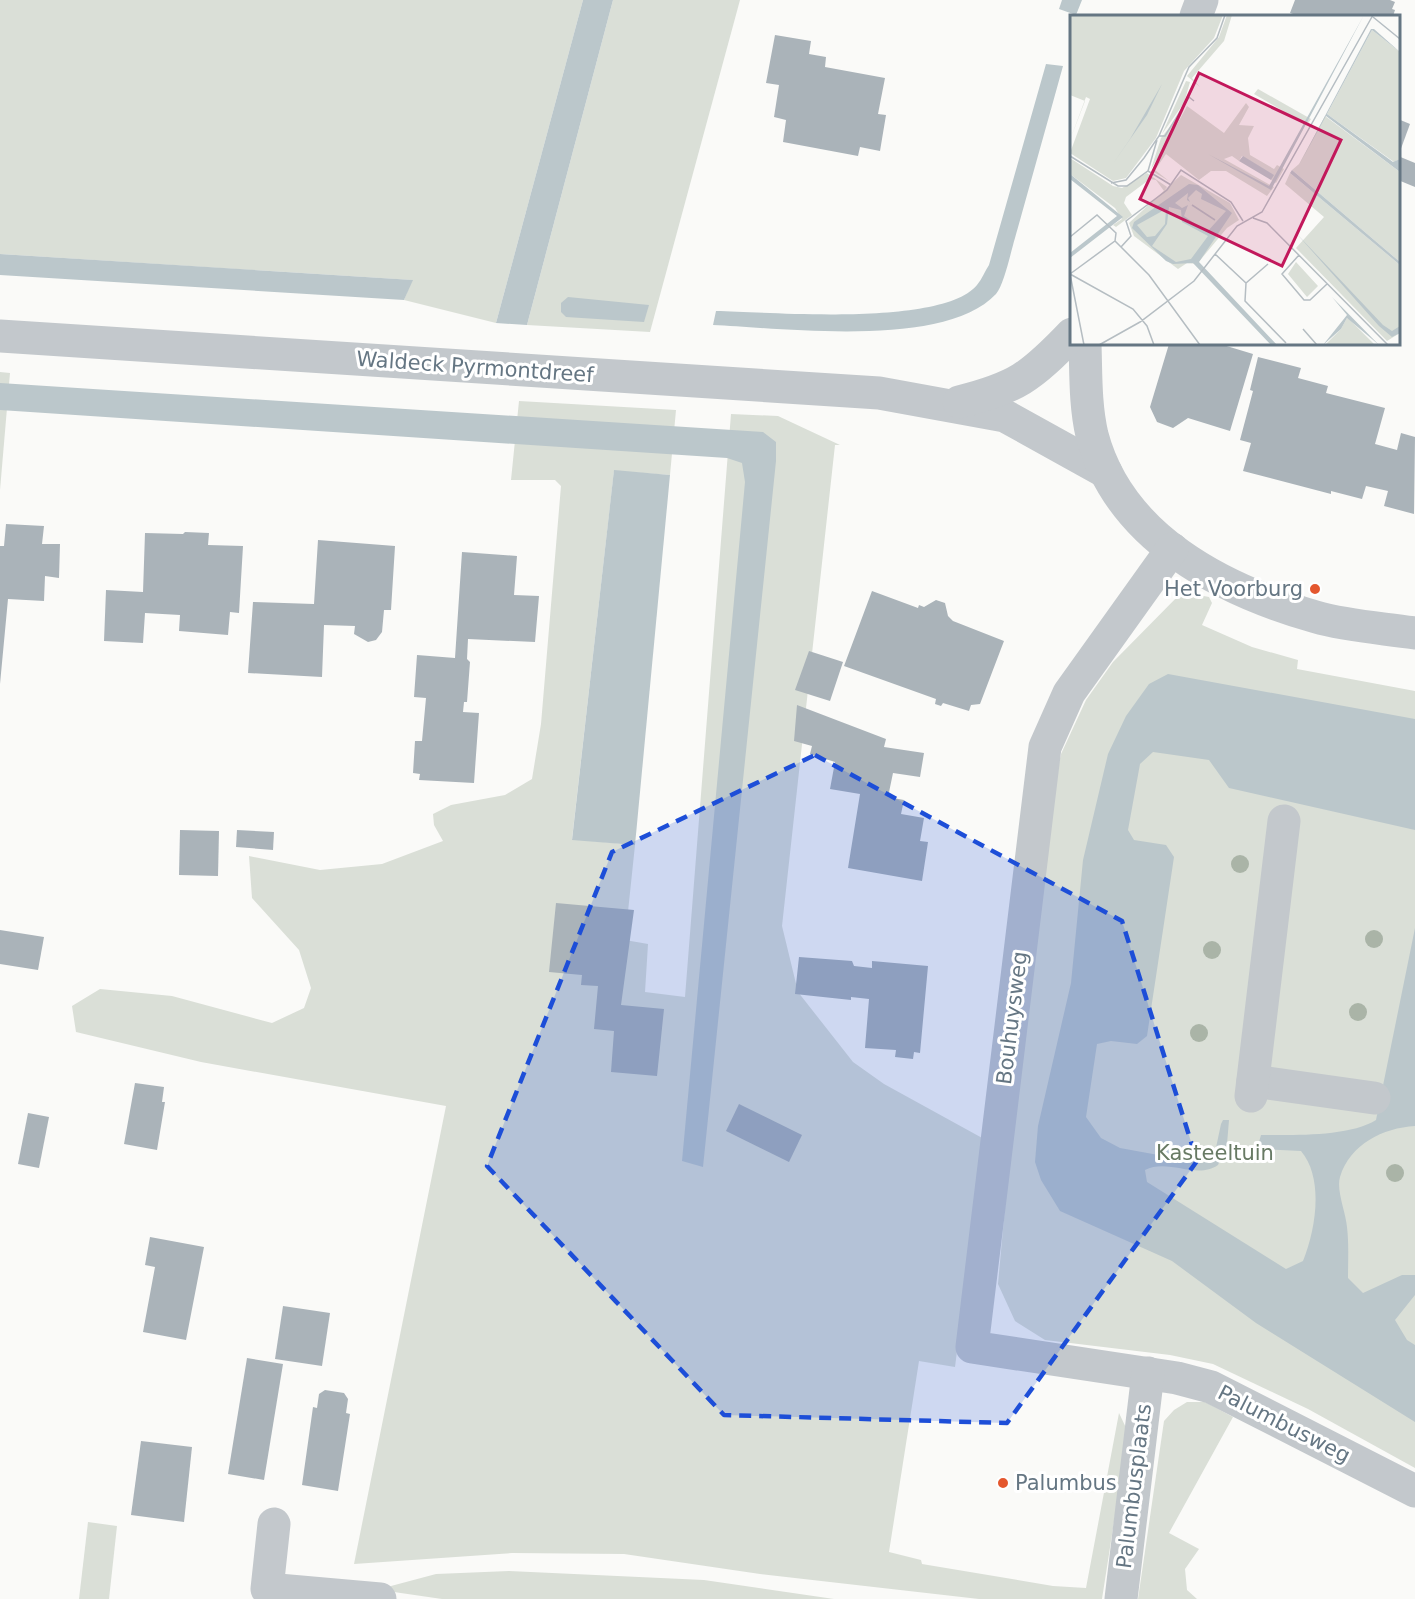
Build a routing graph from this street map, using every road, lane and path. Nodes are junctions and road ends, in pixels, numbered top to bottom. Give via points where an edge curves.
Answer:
1 (1202, 0) edge
2 (1196, 15) edge
3 (1070, 335) edge
4 (0, 336) edge
5 (1085, 345) edge
6 (948, 405) junction
7 (1106, 472) junction
8 (1172, 549) junction
9 (1415, 633) edge
10 (1284, 821) dead end
11 (1374, 1098) dead end
12 (1148, 1373) junction
13 (1415, 1491) edge
14 (274, 1524) dead end
15 (380, 1599) edge
16 (1121, 1599) edge

1 - 2 street
3 - 6 street, Waldeck Pyrmontdreef via 1040,368 1001,392
4 - 6 street, Waldeck Pyrmontdreef via 879,393
5 - 7 street via 1092,435
6 - 7 street, Waldeck Pyrmontdreef via 1005,416
7 - 8 street via 1130,508
8 - 9 street via 1204,573 1244,593 1318,617
8 - 12 street, Bouhuysweg via 1069,693 1045,747 972,1347
10 - 11 street via 1252,1089
12 - 13 street, Palumbusweg via 1211,1387
12 - 16 street, Palumbusplaats
14 - 15 street via 267,1589

